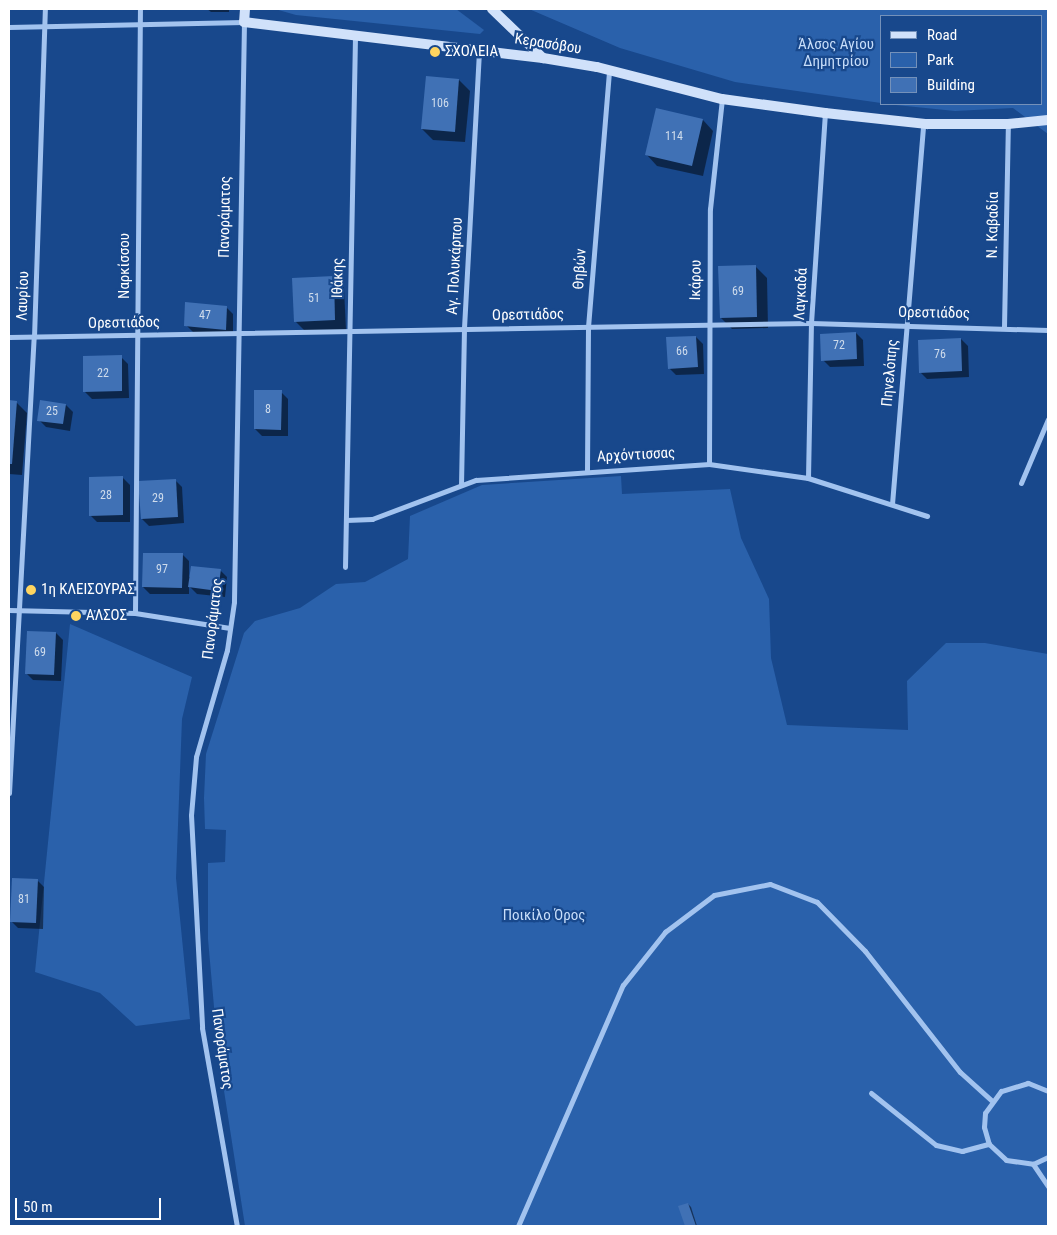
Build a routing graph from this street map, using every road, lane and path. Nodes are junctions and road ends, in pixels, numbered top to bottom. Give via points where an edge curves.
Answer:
1 (45, 9) edge
2 (140, 9) edge
3 (244, 9) edge
4 (492, 9) edge
5 (244, 22) junction
6 (140, 24) junction
7 (44, 26) junction
8 (9, 27) edge
9 (355, 36) junction
10 (480, 49) junction
11 (543, 58) junction
12 (609, 71) junction
13 (722, 98) junction
14 (825, 113) junction
15 (1048, 120) edge
16 (923, 124) junction
17 (1008, 124) junction
18 (812, 323) junction
19 (708, 325) junction
20 (906, 325) junction
21 (588, 327) junction
22 (1004, 327) junction
23 (464, 328) junction
24 (350, 330) junction
25 (1048, 330) edge
26 (137, 335) junction
27 (238, 335) junction
28 (34, 336) junction
29 (9, 337) edge
30 (1048, 419) edge
31 (709, 464) junction
32 (587, 470) junction
33 (808, 478) junction
34 (1021, 483) dead end
35 (461, 485) junction
36 (892, 504) junction
37 (927, 516) dead end
38 (346, 520) junction
39 (345, 567) dead end
40 (9, 610) edge
41 (19, 610) junction
42 (135, 614) junction
43 (230, 628) junction
44 (9, 793) edge
45 (1048, 1091) edge
46 (871, 1093) dead end
47 (991, 1100) junction
48 (989, 1144) junction
49 (1048, 1156) edge
50 (1033, 1164) junction
51 (1048, 1186) edge
52 (237, 1226) edge
53 (518, 1226) edge

1 - 7 street, Λαυρίου
2 - 6 street, Ναρκίσσου
3 - 5 street, Πανοράματος
4 - 11 street
5 - 6 street, Κερασόβου
5 - 9 street, Κερασόβου
5 - 27 street, Πανοράματος
6 - 7 street, Κερασόβου
6 - 26 street, Ναρκίσσου
7 - 8 street, Κερασόβου
7 - 28 street, Λαυρίου
9 - 10 street, Κερασόβου
9 - 24 street, Ιθάκης
10 - 11 street, Κερασόβου
10 - 23 street, Αγ. Πολυκάρπου
11 - 12 street, Κερασόβου
12 - 13 street, Κερασόβου
12 - 21 street, Θηβών
13 - 14 street, Κερασόβου
13 - 19 street, Ικάρου via 710,209
14 - 16 street, Κερασόβου
14 - 18 street, Λαγκαδά
15 - 17 street, Κερασόβου
16 - 17 street, Κερασόβου
16 - 20 street, Πηνελόπης
17 - 22 street, N. Καβαδία
18 - 19 street, Ορεστιάδος
18 - 20 street, Ορεστιάδος
18 - 33 street, Λαγκαδά
19 - 21 street, Ορεστιάδος
19 - 31 street, Ικάρου
20 - 22 street, Ορεστιάδος
20 - 36 street, Πηνελόπης
21 - 23 street, Ορεστιάδος
21 - 32 street, Θηβών
22 - 25 street, Ορεστιάδος
23 - 24 street, Ορεστιάδος
23 - 35 street, Αγ. Πολυκάρπου
24 - 27 street, Ορεστιάδος
24 - 38 street, Ιθάκης
26 - 27 street, Ορεστιάδος
26 - 28 street, Ορεστιάδος
26 - 42 street, Ναρκίσσου
27 - 43 street, Πανοράματος via 234,602
28 - 29 street, Ορεστιάδος
28 - 41 street, Λαυρίου
30 - 34 street
31 - 32 street, Αρχόντισσας
31 - 33 street, Αρχόντισσας
32 - 35 street, Αρχόντισσας via 476,480
33 - 36 street, Αρχόντισσας
35 - 38 street, Αρχόντισσας via 372,519
36 - 37 street, Αρχόντισσας
38 - 39 street, Ιθάκης
40 - 41 street
41 - 42 street
41 - 44 street, Λαυρίου
42 - 43 street
43 - 52 street, Πανοράματος via 227,650 196,757 191,815 202,1028
45 - 47 street via 1028,1083 1014,1084
46 - 48 street via 936,1145 962,1151
47 - 48 street via 984,1127
47 - 53 street via 960,1072 865,951 817,902 770,884 714,895 665,932 623,985
48 - 50 street via 1006,1160
49 - 50 street
50 - 51 street

